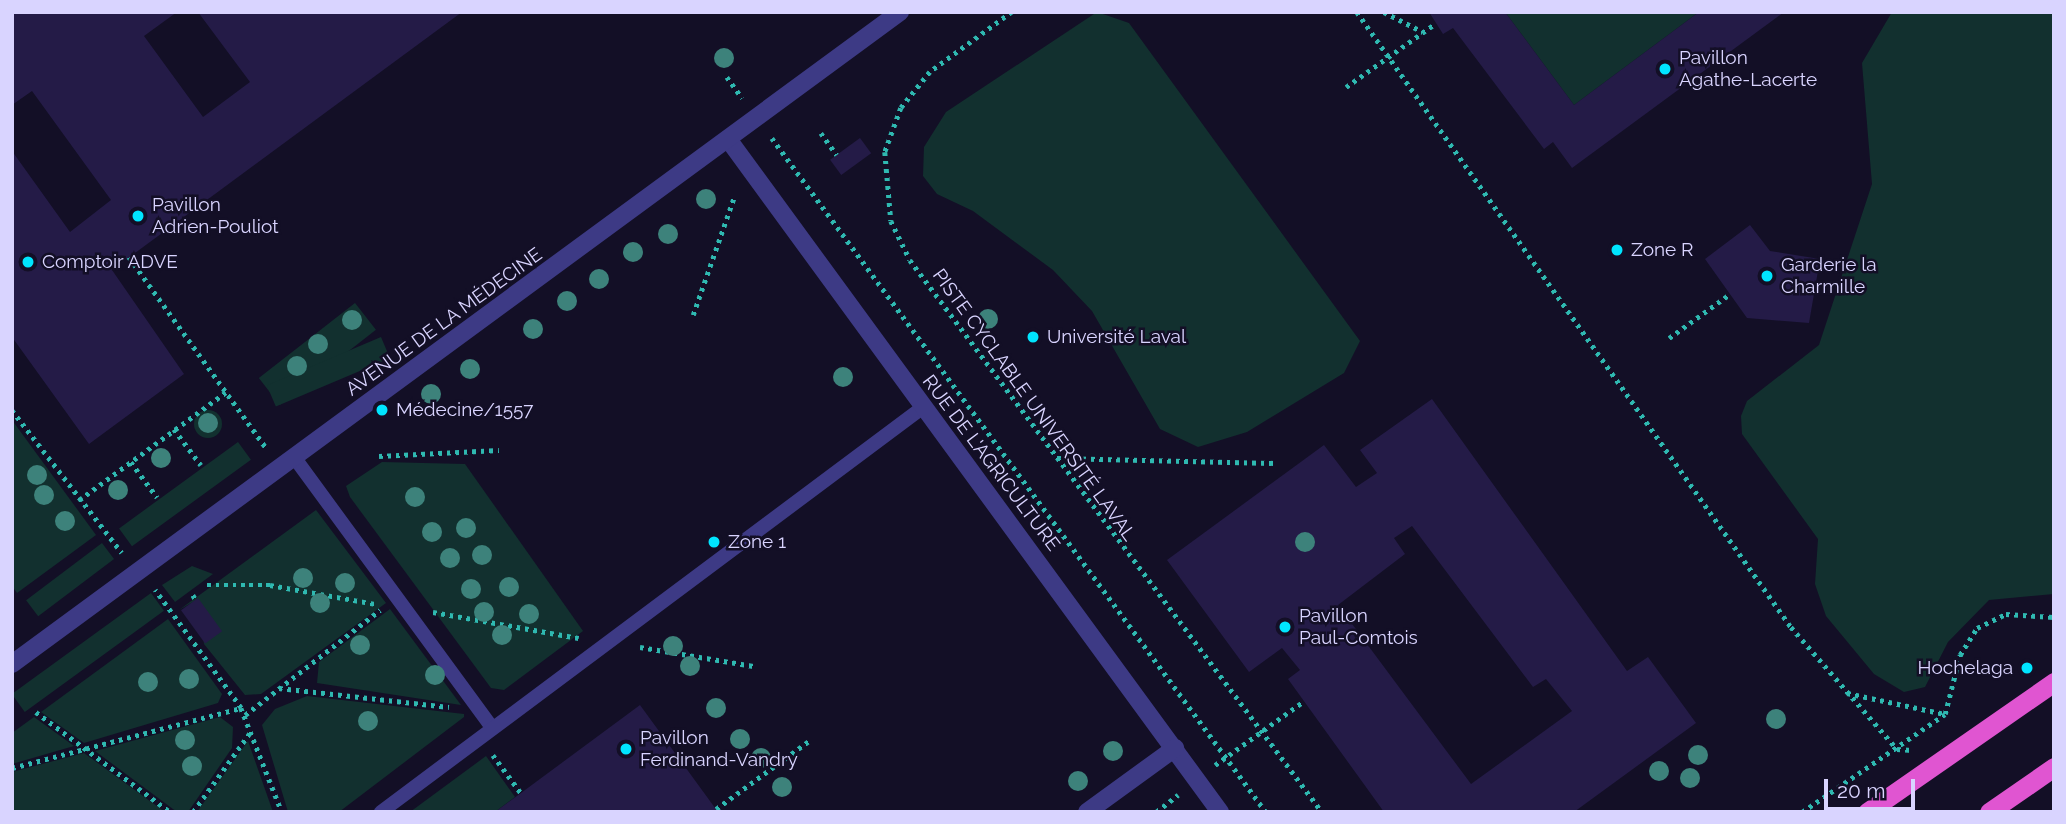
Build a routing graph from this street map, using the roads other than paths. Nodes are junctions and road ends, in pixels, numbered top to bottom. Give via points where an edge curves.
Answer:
1 (900, 12) edge
2 (728, 139) junction
3 (922, 408) junction
4 (294, 457) junction
5 (12, 664) edge
6 (2054, 682) edge
7 (490, 725) junction
8 (1175, 748) junction
9 (2054, 767) edge
10 (381, 812) edge
11 (1087, 812) edge
12 (1220, 812) edge
13 (1867, 812) edge
14 (1989, 812) edge

1 - 2 street, AVENUE DE LA MÉDECINE
2 - 3 street, RUE DE L'AGRICULTURE
2 - 4 street, AVENUE DE LA MÉDECINE
3 - 7 lane
3 - 8 street, RUE DE L'AGRICULTURE
4 - 5 street, AVENUE DE LA MÉDECINE
4 - 7 lane
6 - 13 highway
7 - 10 lane
8 - 11 street
8 - 12 street, RUE DE L'AGRICULTURE
9 - 14 highway

